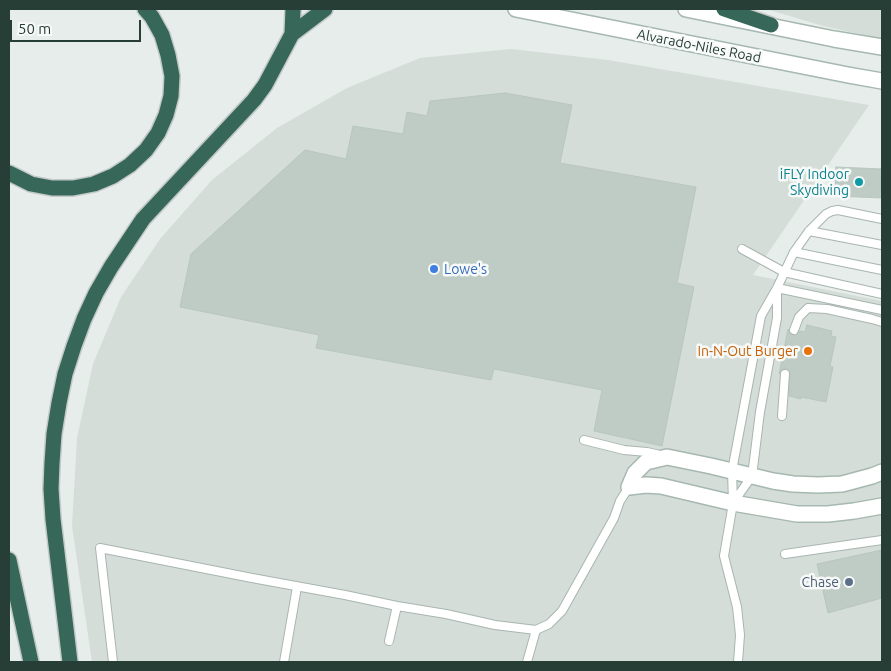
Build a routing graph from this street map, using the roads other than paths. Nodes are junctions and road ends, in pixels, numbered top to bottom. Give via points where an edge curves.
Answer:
1 (145, 9) edge
2 (292, 9) edge
3 (325, 9) edge
4 (516, 9) edge
5 (686, 9) edge
6 (724, 9) edge
7 (771, 25) junction
8 (292, 34) junction
9 (882, 47) edge
10 (882, 81) edge
11 (9, 173) edge
12 (882, 219) edge
13 (810, 231) junction
14 (882, 245) edge
15 (742, 249) dead end
16 (794, 252) junction
17 (882, 270) edge
18 (784, 272) junction
19 (777, 288) junction
20 (882, 294) edge
21 (882, 310) edge
22 (882, 322) edge
23 (794, 330) dead end
24 (785, 374) dead end
25 (782, 416) dead end
26 (584, 440) dead end
27 (667, 457) junction
28 (732, 471) junction
29 (882, 472) edge
30 (752, 476) junction
31 (629, 487) junction
32 (733, 503) junction
33 (882, 506) edge
34 (882, 540) edge
35 (785, 554) dead end
36 (9, 560) edge
37 (298, 587) junction
38 (397, 606) junction
39 (536, 630) junction
40 (389, 641) dead end
41 (31, 662) edge
42 (70, 662) edge
43 (113, 662) edge
44 (284, 662) edge
45 (527, 662) edge
46 (738, 662) edge

1 - 11 highway via 162,35 172,76 166,114 146,150 113,176 73,188 31,184
2 - 8 highway
3 - 8 highway
4 - 10 main road, Alvarado-Niles Road
5 - 7 main road
6 - 7 highway
7 - 9 main road
8 - 42 highway via 254,100 143,219 96,294 74,346 65,374 54,434 51,489
12 - 13 lane via 838,210 826,214
13 - 14 lane
13 - 16 lane
15 - 18 lane
16 - 17 lane
16 - 18 lane
18 - 19 lane
18 - 20 lane
19 - 21 lane
19 - 28 lane via 762,316
19 - 30 lane via 778,318
22 - 23 lane via 827,309 808,308 799,316
24 - 25 lane
26 - 27 lane
27 - 28 main road
27 - 31 main road via 646,462 635,473
28 - 30 main road
28 - 32 lane
29 - 30 main road via 842,484 818,485
30 - 32 lane
31 - 32 main road via 661,486
31 - 39 lane via 562,611 549,624
32 - 33 main road via 797,514 828,514
32 - 46 lane via 724,556 737,607
34 - 35 lane
36 - 41 highway
37 - 38 lane
37 - 43 lane via 100,548
37 - 44 lane
38 - 39 lane
38 - 40 lane
39 - 45 lane

